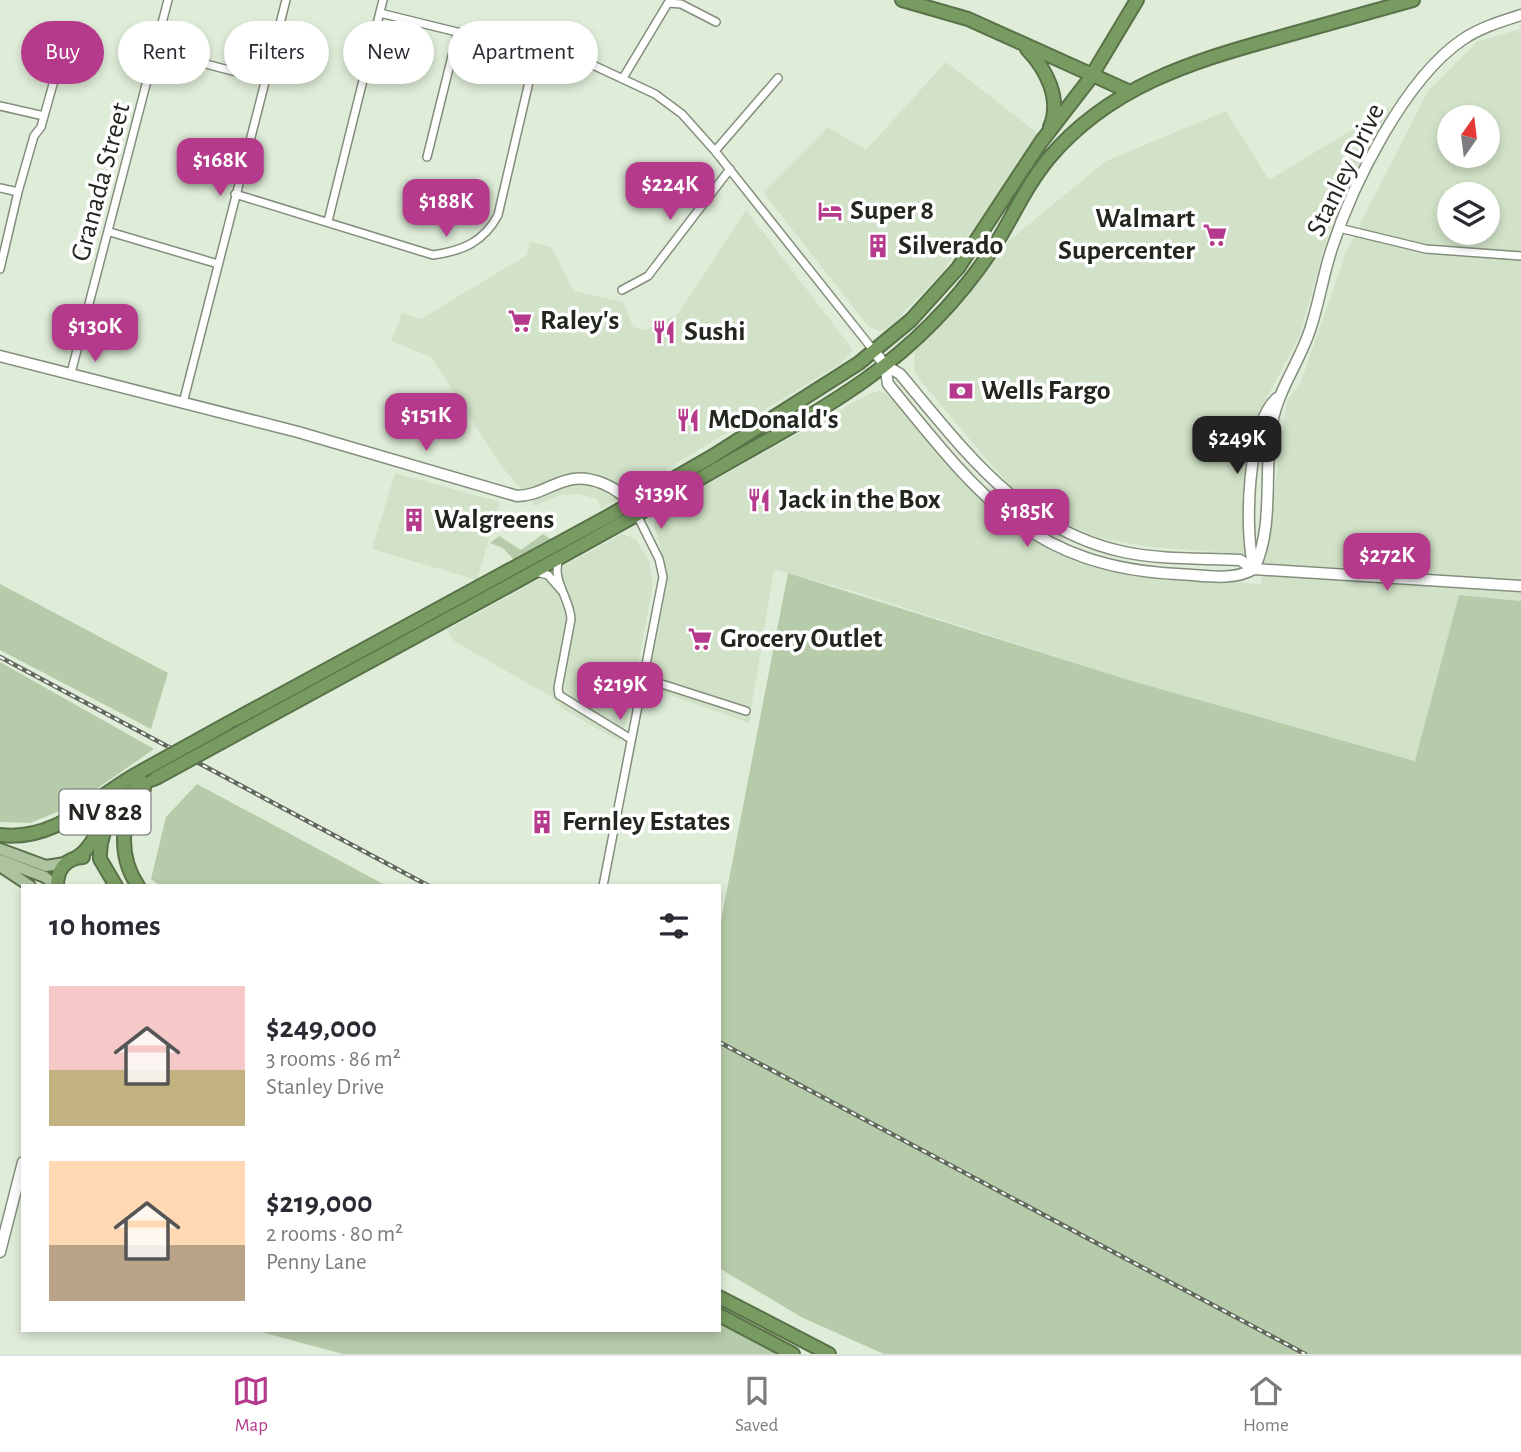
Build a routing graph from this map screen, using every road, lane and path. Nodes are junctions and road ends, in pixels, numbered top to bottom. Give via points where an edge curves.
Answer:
1 (168, 0) edge
2 (286, 0) edge
3 (383, 0) edge
4 (902, 0) edge
5 (1137, 0) edge
6 (1413, 0) edge
7 (380, 13) junction
8 (1521, 15) edge
9 (163, 21) edge
10 (281, 21) edge
11 (716, 22) dead end
12 (448, 30) edge
13 (1021, 44) junction
14 (598, 67) edge
15 (448, 72) edge
16 (1092, 76) junction
17 (623, 78) junction
18 (778, 78) dead end
19 (53, 84) edge
20 (148, 84) edge
21 (266, 84) edge
22 (529, 84) edge
23 (1128, 91) junction
24 (0, 106) edge
25 (44, 116) junction
26 (1041, 142) junction
27 (715, 151) junction
28 (427, 157) dead end
29 (730, 169) junction
30 (1036, 175) junction
31 (0, 188) edge
32 (18, 192) junction
33 (235, 194) junction
34 (328, 221) junction
35 (1339, 228) junction
36 (110, 232) junction
37 (1521, 256) edge
38 (218, 264) junction
39 (0, 269) edge
40 (622, 290) dead end
41 (874, 351) junction
42 (0, 356) edge
43 (884, 365) junction
44 (71, 373) junction
45 (1277, 398) junction
46 (183, 403) junction
47 (634, 509) junction
48 (1111, 548) junction
49 (1083, 558) junction
50 (559, 559) junction
51 (1254, 569) junction
52 (536, 572) junction
53 (1521, 586) edge
54 (562, 590) junction
55 (643, 678) junction
56 (746, 711) dead end
57 (631, 739) junction
58 (142, 771) junction
59 (156, 778) junction
60 (0, 835) edge
61 (0, 849) edge
62 (0, 860) edge
63 (71, 860) junction
64 (0, 866) edge
65 (109, 878) edge
66 (27, 884) edge
67 (54, 884) edge
68 (56, 884) edge
69 (137, 884) edge
70 (603, 884) edge
71 (21, 1168) edge
72 (5, 1213) edge
73 (0, 1252) edge
74 (721, 1298) edge
75 (721, 1316) edge
76 (793, 1354) edge
77 (829, 1354) edge

1 - 9 street, Granada Street
2 - 10 street
3 - 7 street
4 - 13 highway via 968,19
5 - 16 highway
6 - 23 highway via 1195,61
7 - 12 street
7 - 34 street
8 - 35 street, Stanley Drive via 1463,39 1426,72 1359,182
11 - 17 street via 681,4 668,3
13 - 16 highway
13 - 26 highway via 1038,61 1053,93 1052,123
14 - 17 street
15 - 28 street
16 - 23 highway
16 - 26 highway
16 - 30 highway
17 - 27 street via 682,114
18 - 27 street
19 - 25 street
20 - 36 street, Granada Street
21 - 33 street
22 - 34 street via 498,215 482,238 457,252 433,255
23 - 30 highway via 1083,123
24 - 25 street
25 - 32 street
26 - 41 highway via 953,274 911,320
27 - 29 street
29 - 40 street via 648,276
29 - 41 street
30 - 43 highway via 977,270 935,320
31 - 32 street
32 - 39 street
33 - 34 street
33 - 38 street
35 - 37 street via 1426,249
35 - 45 street, Stanley Drive via 1308,336
36 - 38 street
36 - 44 street, Granada Street
38 - 46 street
41 - 43 street
41 - 47 highway
42 - 44 street
43 - 47 highway via 837,399
43 - 48 street via 900,374 990,480 1016,502 1057,528
43 - 49 street via 888,384 981,495 1027,531
44 - 46 street
45 - 51 street, Stanley Drive via 1268,446 1263,550
45 - 51 street, Stanley Drive via 1263,415 1254,443 1249,550
46 - 47 street via 517,496 568,480 611,486
47 - 50 highway
47 - 55 street via 659,559 663,578
47 - 58 highway, bridge
48 - 49 street via 1098,558
48 - 51 street via 1151,556 1240,560
49 - 51 street via 1166,573 1239,577
50 - 52 highway
50 - 54 street via 556,571
51 - 53 street
52 - 54 street via 548,575
52 - 59 highway, bridge
54 - 57 street via 570,619 559,695
55 - 56 street
55 - 57 street
57 - 70 street
58 - 60 highway via 56,827 32,834
58 - 63 highway, NV 828 via 111,803 89,847
59 - 65 highway via 135,789 116,811 102,840 100,854
59 - 69 highway via 139,795 125,830 126,862
61 - 63 main road via 46,866
62 - 67 main road
63 - 65 highway via 91,858
63 - 68 highway, NV 828
64 - 66 main road
71 - 72 street
72 - 73 street
74 - 77 highway
75 - 76 highway

